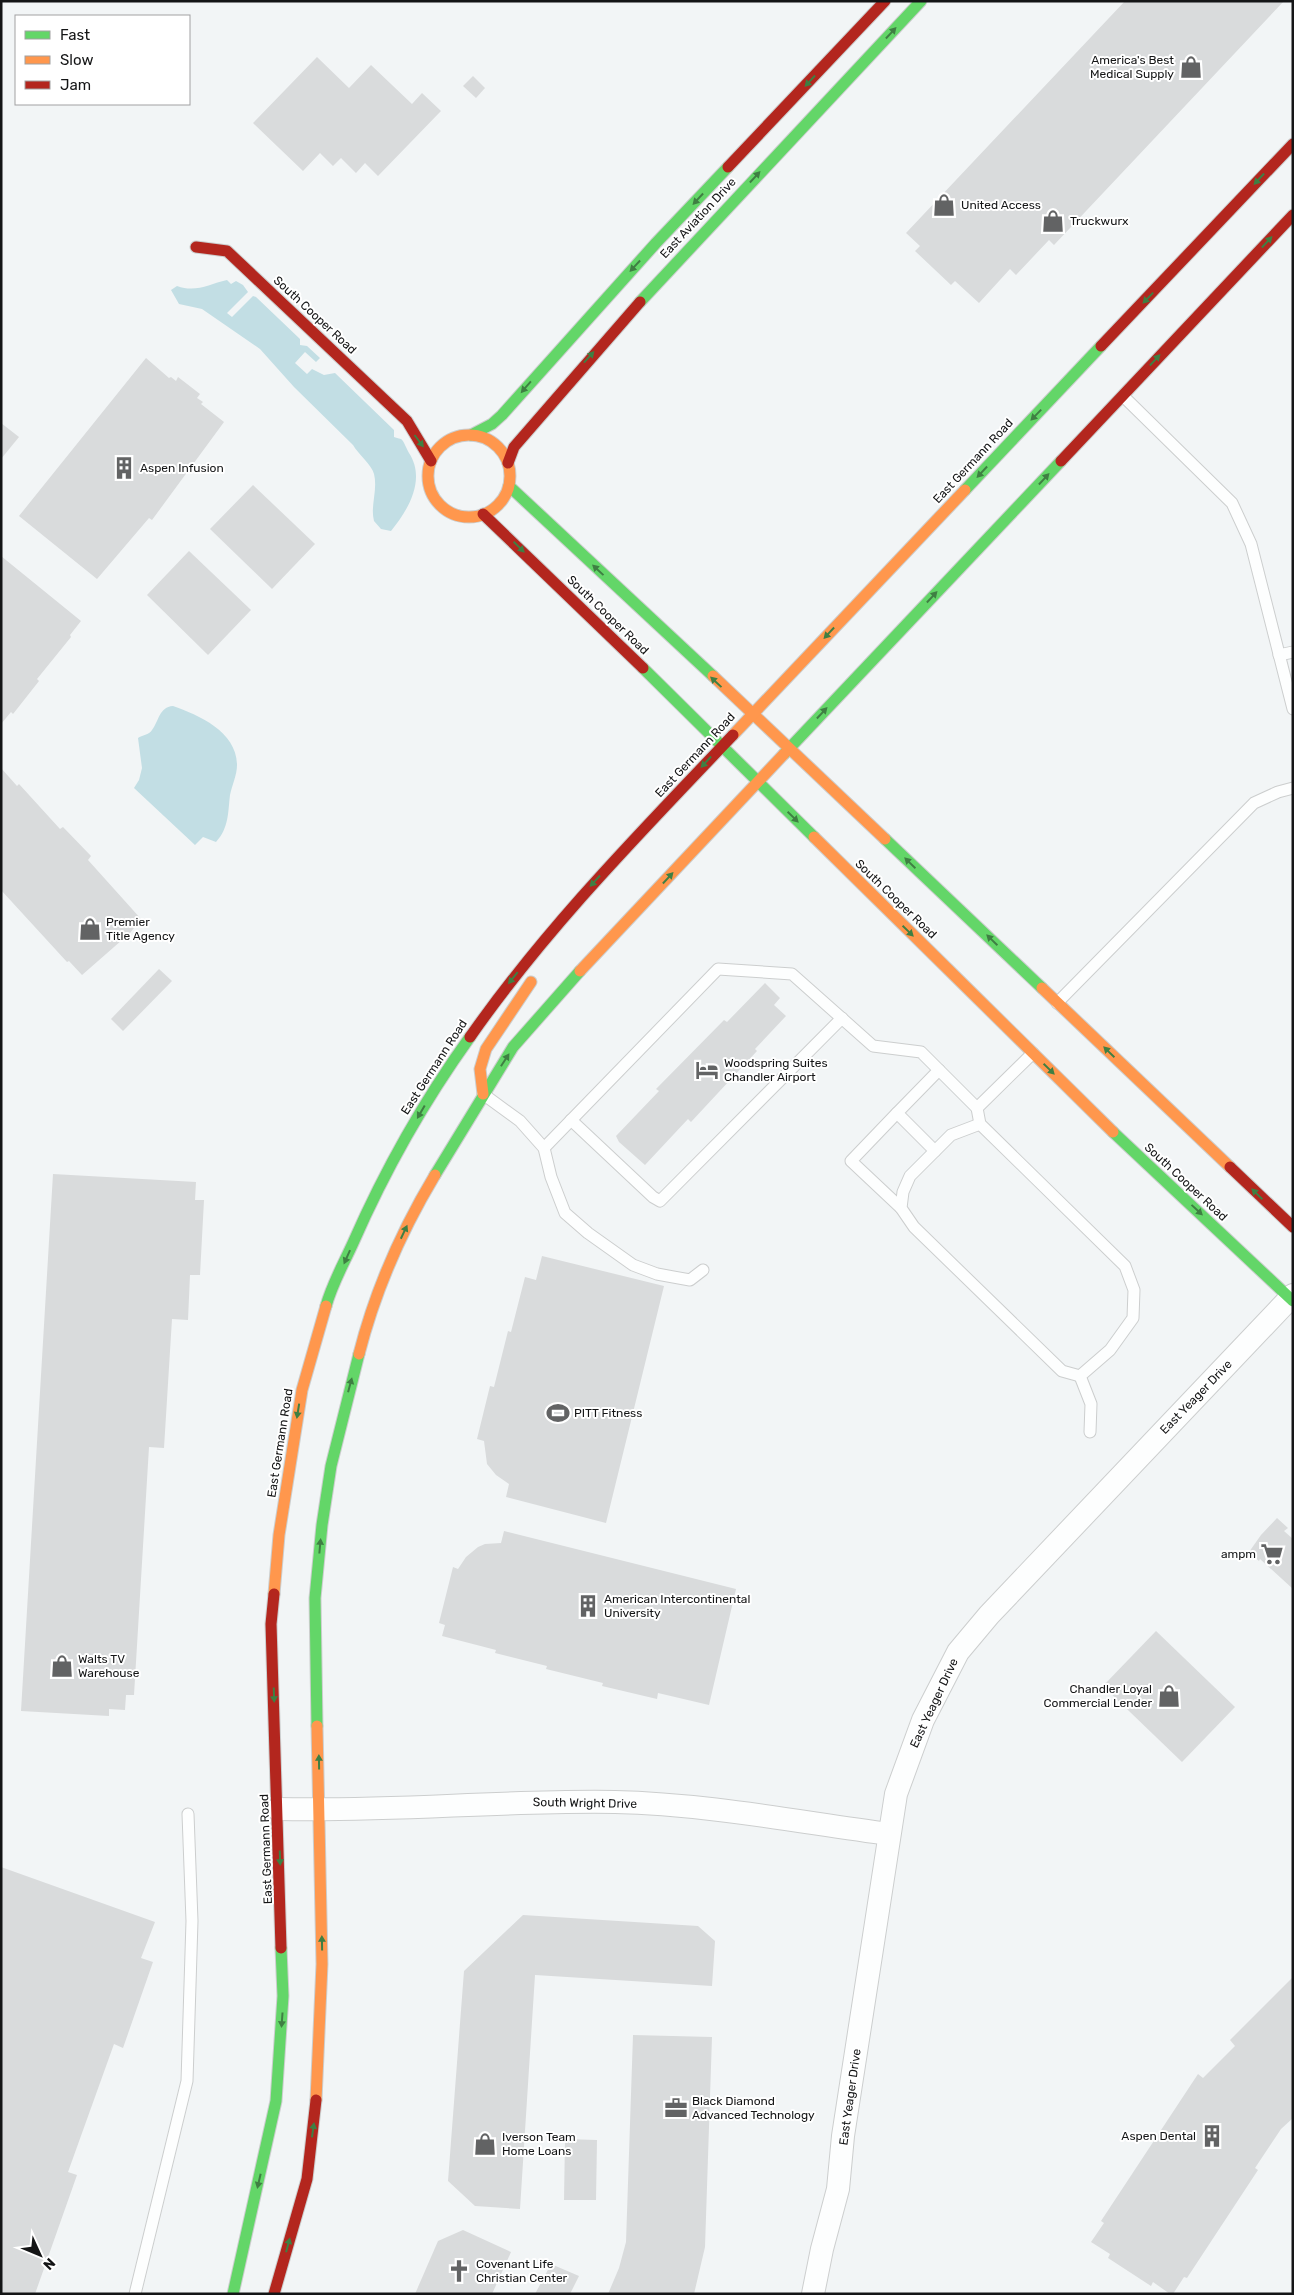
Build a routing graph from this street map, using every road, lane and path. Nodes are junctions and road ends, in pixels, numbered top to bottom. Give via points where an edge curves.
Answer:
1 (885, 1) edge
2 (921, 1) edge
3 (843, 45) junction
4 (862, 64) junction
5 (1293, 144) edge
6 (1293, 215) edge
7 (196, 247) dead end
8 (1122, 396) junction
9 (407, 421) junction
10 (424, 424) dead end
11 (439, 433) dead end
12 (471, 435) junction
13 (453, 438) junction
14 (431, 461) junction
15 (508, 463) junction
16 (509, 486) junction
17 (483, 514) junction
18 (1293, 652) edge
19 (1279, 655) junction
20 (1293, 709) edge
21 (752, 714) junction
22 (722, 746) junction
23 (789, 749) junction
24 (758, 782) junction
25 (1293, 788) edge
26 (543, 940) junction
27 (1057, 1003) junction
28 (842, 1018) junction
29 (1033, 1053) junction
30 (939, 1070) junction
31 (483, 1094) junction
32 (977, 1108) junction
33 (897, 1113) junction
34 (571, 1120) junction
35 (980, 1124) junction
36 (544, 1148) junction
37 (935, 1151) junction
38 (901, 1208) junction
39 (1293, 1227) edge
40 (703, 1270) dead end
41 (1292, 1298) edge
42 (1080, 1376) junction
43 (1090, 1432) dead end
44 (278, 1809) junction
45 (320, 1810) junction
46 (188, 1814) dead end
47 (889, 1834) junction
48 (135, 2294) edge
49 (233, 2294) edge
50 (274, 2294) edge
51 (813, 2294) edge

1 - 3 main road, East Aviation Drive
4 -> 2 main road, East Aviation Drive
3 - 4 street
3 -> 12 main road, East Aviation Drive via 656,243 502,415
15 -> 4 main road, East Aviation Drive via 514,447 578,369
5 -> 21 main road, East Germann Road
8 -> 6 main road
7 - 9 main road, South Cooper Road via 227,251
8 - 19 lane via 1232,502 1250,544
23 -> 8 main road
9 - 10 main road
9 -> 14 main road, South Cooper Road
11 - 13 main road
12 - 13 main road
12 - 15 main road via 494,443
13 - 14 main road
14 - 17 main road via 429,486 435,499 455,514 469,517
15 - 16 main road
16 - 17 main road via 494,508
21 -> 16 main road, South Cooper Road
17 -> 22 main road, South Cooper Road
18 - 19 lane
19 - 20 lane
21 - 22 main road, East Germann Road
21 - 23 main road, South Cooper Road
22 - 24 main road, South Cooper Road
22 -> 26 main road, East Germann Road
23 - 24 main road
27 -> 23 main road, South Cooper Road
24 -> 29 main road, South Cooper Road
31 -> 24 main road via 513,1047 558,994
25 - 27 lane via 1254,803
26 - 31 main road via 534,979 486,1049 480,1069
26 -> 44 main road, East Germann Road via 440,1079 365,1216 330,1296 302,1390 279,1536 272,1624
39 -> 27 main road, South Cooper Road
28 - 30 lane via 873,1046 921,1052
28 - 34 lane via 792,974 718,969
28 - 34 lane via 660,1201
29 - 32 lane
29 -> 41 main road, South Cooper Road
30 - 32 lane
30 - 33 lane
31 - 36 lane via 520,1121
45 -> 31 main road via 315,1598 322,1526 346,1400 364,1333 390,1261 418,1203
32 - 35 lane
33 - 37 lane
33 - 38 lane via 851,1161
34 - 36 lane
35 - 37 lane via 951,1135
35 - 42 lane via 1125,1266 1134,1290 1133,1318 1110,1350
36 - 40 lane via 551,1178 566,1213 588,1233 633,1265 657,1274 690,1280
37 - 38 lane via 910,1176
38 - 42 lane via 914,1227 1062,1371
41 - 47 street, East Yeager Drive via 996,1608 958,1652 910,1752 896,1794
42 - 43 lane via 1091,1404
44 - 45 street, South Wright Drive
44 -> 49 main road, East Germann Road via 283,1996 276,2101
45 - 47 street, South Wright Drive via 543,1801 617,1802 682,1806
50 -> 45 main road via 307,2179 317,2096 322,1964
46 - 48 lane via 192,1921 186,2081
47 - 51 street, East Yeager Drive via 843,2136 838,2189

